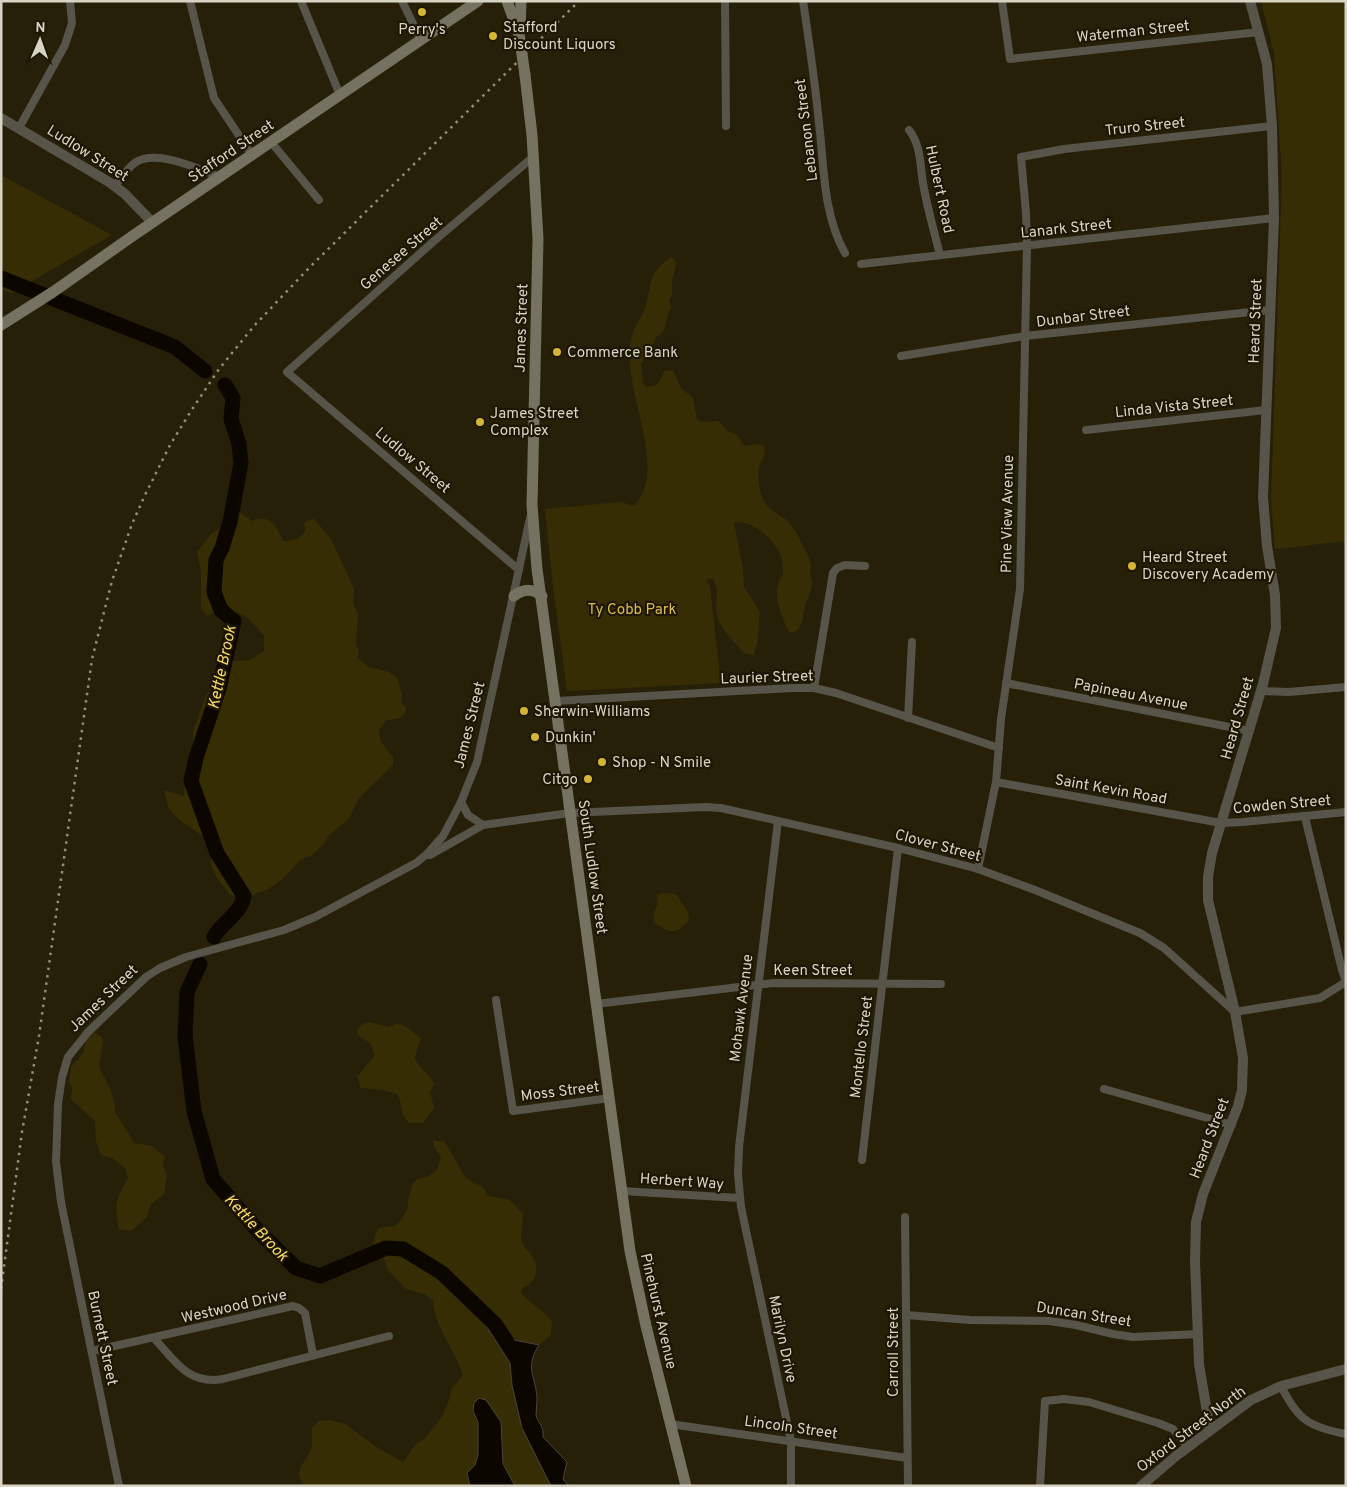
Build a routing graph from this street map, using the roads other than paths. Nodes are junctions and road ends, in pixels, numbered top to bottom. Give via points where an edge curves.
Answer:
1 (70, 1) edge
2 (190, 1) edge
3 (301, 1) edge
4 (402, 1) edge
5 (478, 1) edge
6 (507, 1) edge
7 (521, 1) edge
8 (724, 1) edge
9 (803, 1) edge
10 (1002, 1) edge
11 (1250, 1) edge
12 (1259, 32) junction
13 (519, 34) junction
14 (421, 40) junction
15 (340, 95) junction
16 (1, 118) edge
17 (726, 126) dead end
18 (1272, 126) junction
19 (19, 128) junction
20 (909, 130) dead end
21 (271, 142) junction
22 (252, 155) junction
23 (533, 157) junction
24 (1021, 157) joint
25 (220, 177) junction
26 (115, 186) junction
27 (319, 200) dead end
28 (1274, 218) junction
29 (152, 222) junction
30 (1027, 246) junction
31 (845, 253) dead end
32 (940, 255) junction
33 (861, 264) dead end
34 (1270, 310) junction
35 (1, 325) edge
36 (1025, 336) junction
37 (901, 356) dead end
38 (287, 372) joint
39 (1266, 410) junction
40 (1086, 430) dead end
41 (532, 512) junction
42 (865, 566) dead end
43 (519, 570) junction
44 (514, 596) junction
45 (542, 596) junction
46 (912, 642) dead end
47 (1006, 683) junction
48 (1346, 686) edge
49 (814, 688) junction
50 (1262, 691) junction
51 (556, 701) junction
52 (908, 718) junction
53 (1250, 731) junction
54 (999, 748) junction
55 (996, 782) junction
56 (461, 802) junction
57 (1346, 812) edge
58 (570, 813) junction
59 (1305, 817) junction
60 (778, 821) junction
61 (1221, 823) junction
62 (482, 824) junction
63 (898, 848) junction
64 (418, 862) junction
65 (978, 869) junction
66 (1346, 982) edge
67 (758, 984) junction
68 (882, 984) junction
69 (941, 984) dead end
70 (496, 1000) dead end
71 (596, 1004) junction
72 (1235, 1012) junction
73 (1104, 1089) dead end
74 (610, 1098) junction
75 (1232, 1125) junction
76 (616, 1141) joint
77 (862, 1160) dead end
78 (622, 1191) junction
79 (60, 1195) joint
80 (740, 1198) junction
81 (905, 1217) dead end
82 (906, 1314) junction
83 (1198, 1334) junction
84 (388, 1336) dead end
85 (154, 1338) junction
86 (92, 1351) junction
87 (313, 1355) junction
88 (1346, 1369) edge
89 (1282, 1386) junction
90 (670, 1424) junction
91 (1210, 1430) junction
92 (1346, 1434) edge
93 (791, 1441) junction
94 (1188, 1447) junction
95 (907, 1458) junction
96 (120, 1486) edge
97 (686, 1486) edge
98 (791, 1486) edge
99 (908, 1486) edge
100 (1040, 1486) edge
101 (1141, 1486) edge

1 - 19 street via 72,23 65,45
2 - 22 street via 214,98
3 - 15 street
4 - 14 street
5 - 14 main road, Stafford Street
6 - 13 main road, James Street
7 - 13 main road, James Street
8 - 17 street
9 - 31 street, Lebanon Street via 827,194 836,234
10 - 12 street, Waterman Street via 1010,59
11 - 12 street, Heard Street
12 - 18 street, Heard Street via 1267,64
13 - 23 main road, James Street, bridge
14 - 15 main road, Stafford Street
15 - 21 main road, Stafford Street
16 - 19 street, Ludlow Street
18 - 24 street, Truro Street via 1064,149
18 - 28 street, Heard Street
19 - 26 street, Ludlow Street
20 - 32 street, Hulbert Road via 918,149
21 - 22 main road, Stafford Street
21 - 27 street
22 - 25 main road, Stafford Street
23 - 38 street, Genesee Street
23 - 41 main road, James Street via 538,256
24 - 30 street, Pine View Avenue
25 - 26 street via 163,158 147,158 131,166
25 - 29 main road, Stafford Street
26 - 29 street, Ludlow Street
28 - 30 street, Lanark Street
28 - 34 street, Heard Street
29 - 35 main road, Stafford Street
30 - 32 street, Lanark Street
30 - 36 street, Pine View Avenue
32 - 33 street, Lanark Street
34 - 36 street, Dunbar Street
34 - 39 street, Heard Street
36 - 37 street, Dunbar Street
36 - 47 street, Pine View Avenue via 1020,589
38 - 43 street, Ludlow Street
39 - 40 street, Linda Vista Street
39 - 50 street, Heard Street via 1263,497 1276,628
41 - 43 street, James Street
41 - 45 main road, South Ludlow Street
42 - 49 street via 845,565 833,573
43 - 44 street, James Street
44 - 45 main road via 525,590
44 - 56 street, James Street via 482,741
45 - 51 main road, South Ludlow Street
46 - 52 street
47 - 53 street, Papineau Avenue
47 - 54 street, Pine View Avenue
48 - 50 street via 1289,692
49 - 51 street, Laurier Street
49 - 52 street, Laurier Street
50 - 53 street, Heard Street
51 - 58 main road, South Ludlow Street
52 - 54 street, Laurier Street
53 - 61 street, Heard Street
54 - 55 street, Pine View Avenue
55 - 61 street, Saint Kevin Road
55 - 65 street, Pine View Avenue
56 - 62 street via 468,815
56 - 64 street, James Street via 437,843
57 - 59 street, Cowden Street
58 - 60 street, Clover Street via 706,807
58 - 62 street, Clover Street
58 - 71 main road, South Ludlow Street
59 - 61 street, Cowden Street
59 - 66 street
60 - 63 street, Clover Street
60 - 67 street, Mohawk Avenue
61 - 72 street, Heard Street via 1212,853 1207,889
62 - 64 street, Clover Street
63 - 65 street, Clover Street
63 - 68 street, Montello Street
64 - 79 street, James Street via 305,922 178,960 146,977 88,1032 66,1062 58,1104 56,1156
65 - 72 street, Clover Street via 1140,933 1164,948
66 - 72 street via 1320,998
67 - 68 street, Keen Street
67 - 71 street, Keen Street
67 - 80 street, Mohawk Avenue via 738,1147
68 - 69 street, Keen Street
68 - 77 street, Montello Street
70 - 74 street, Moss Street via 513,1111
71 - 74 main road, South Ludlow Street
72 - 75 street, Heard Street via 1244,1058 1240,1098
73 - 75 street
74 - 76 main road, South Ludlow Street
75 - 83 street, Heard Street via 1203,1194 1196,1222
76 - 78 main road, Pinehurst Avenue
78 - 80 street, Herbert Way
78 - 90 main road, Pinehurst Avenue via 636,1284
79 - 86 street, Burnett Street
80 - 93 street, Marilyn Drive
81 - 82 street, Carroll Street
82 - 83 street, Duncan Street via 970,1320 1049,1320 1133,1337
82 - 95 street, Carroll Street
83 - 91 street, Heard Street via 1202,1393
84 - 87 street
85 - 86 street, Westwood Drive
85 - 87 street via 187,1372 209,1381
85 - 87 street, Westwood Drive via 293,1306 305,1313
86 - 96 street, Burnett Street
88 - 89 street, Oxford Street North
89 - 91 street, Oxford Street North via 1251,1400
89 - 92 street via 1291,1405 1310,1424
90 - 93 street, Lincoln Street
90 - 97 main road, Pinehurst Avenue
91 - 94 street, Oxford Street North
93 - 95 street, Lincoln Street
93 - 98 street, Marilyn Drive
94 - 100 street via 1173,1429 1158,1423 1080,1401 1045,1401
94 - 101 street, Oxford Street North
95 - 99 street, Carroll Street

